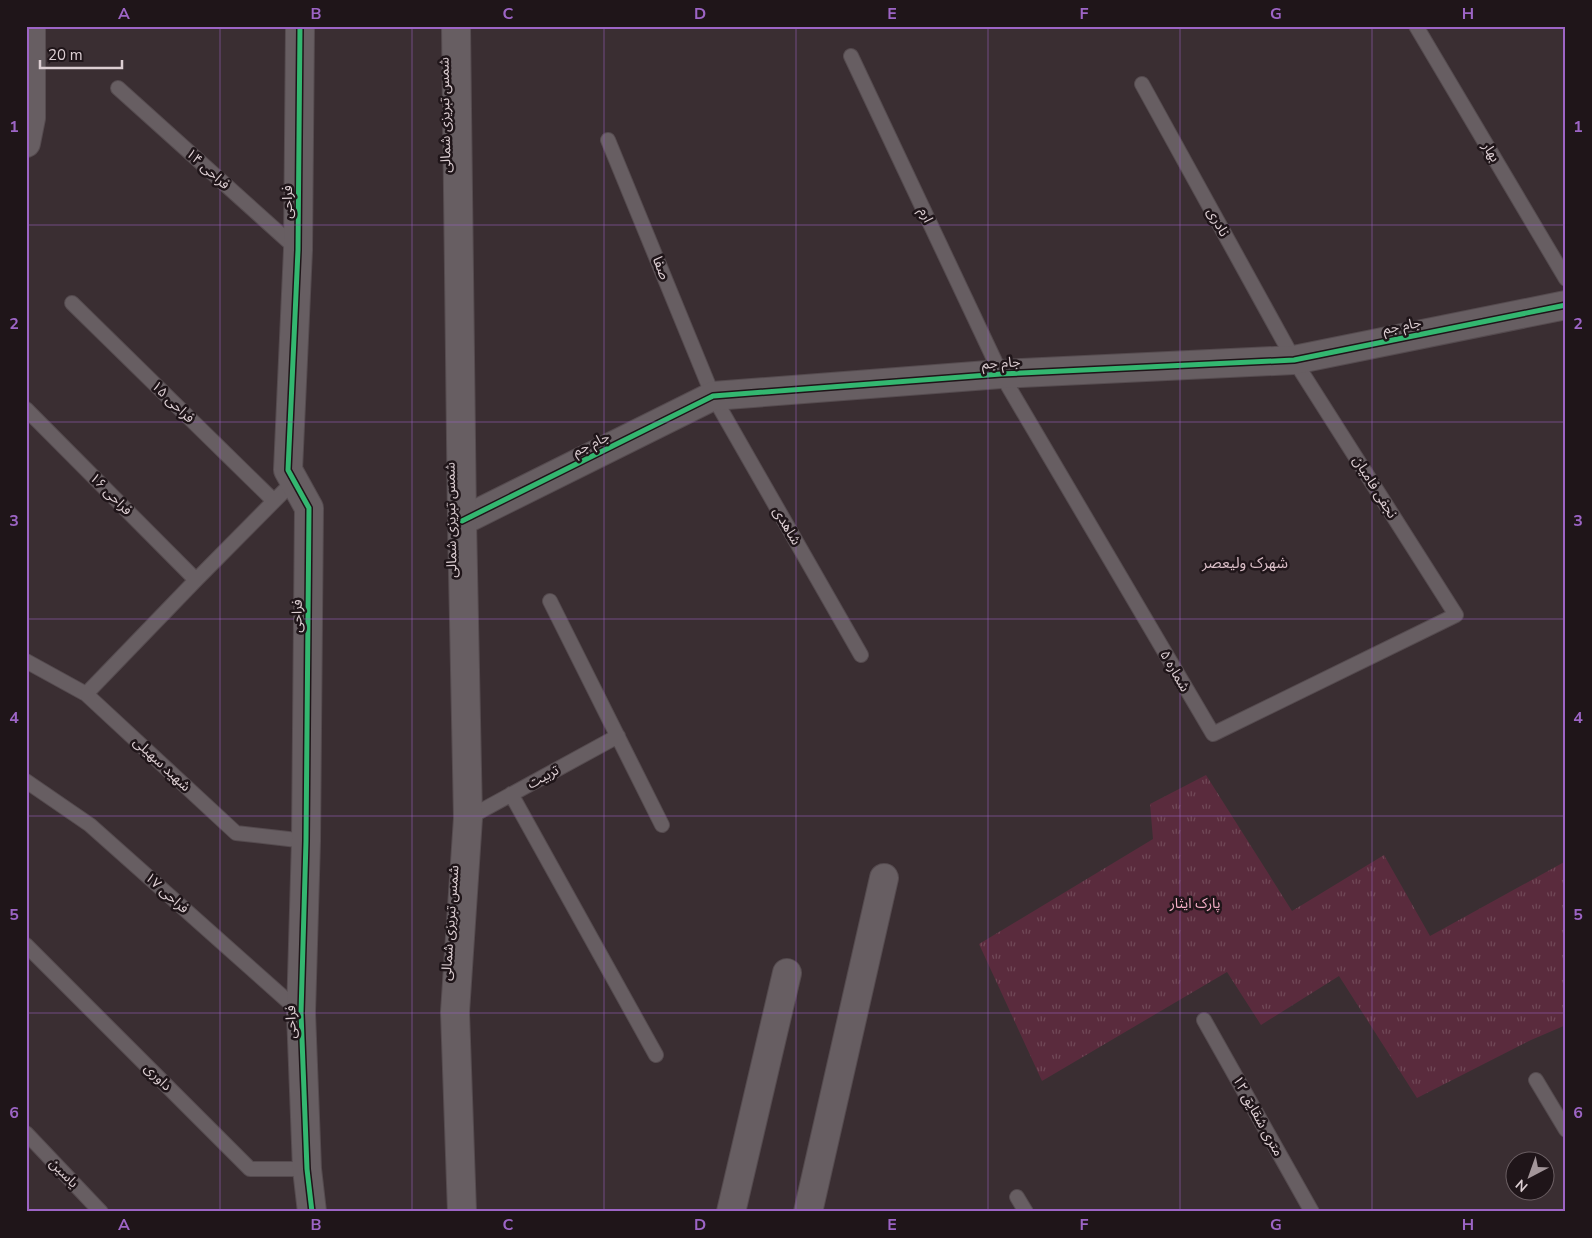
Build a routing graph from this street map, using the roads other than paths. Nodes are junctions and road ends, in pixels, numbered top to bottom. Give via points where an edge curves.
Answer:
1 (31, 26) edge
2 (300, 26) edge
3 (456, 26) edge
4 (1416, 26) edge
5 (851, 56) dead end
6 (1142, 84) dead end
7 (118, 88) dead end
8 (608, 140) dead end
9 (26, 143) edge
10 (298, 250) junction
11 (1566, 279) edge
12 (72, 303) dead end
13 (1566, 305) edge
14 (1294, 360) junction
15 (1001, 374) junction
16 (713, 396) junction
17 (26, 409) edge
18 (294, 481) junction
19 (274, 501) junction
20 (462, 521) junction
21 (196, 580) junction
22 (550, 601) dead end
23 (1456, 614) joint
24 (861, 655) dead end
25 (26, 661) edge
26 (86, 694) junction
27 (618, 736) junction
28 (26, 781) edge
29 (511, 794) junction
30 (468, 818) junction
31 (662, 825) dead end
32 (306, 841) junction
33 (884, 878) dead end
34 (26, 945) edge
35 (787, 973) dead end
36 (302, 1013) junction
37 (1204, 1020) dead end
38 (656, 1055) dead end
39 (1536, 1080) dead end
40 (1566, 1130) edge
41 (26, 1134) edge
42 (306, 1169) junction
43 (1017, 1197) dead end
44 (101, 1212) edge
45 (312, 1212) edge
46 (462, 1212) edge
47 (731, 1212) edge
48 (808, 1212) edge
49 (1026, 1212) edge
50 (1312, 1212) edge

1 - 9 street via 31,118
2 - 10 street, فراحی
3 - 20 street, شمس تبریزی شمالی
4 - 11 lane, بهار
5 - 15 lane, ارم
6 - 14 lane, نادری
7 - 10 lane, فراحی ۱۴
8 - 16 lane, صفا
10 - 18 street, فراحی via 288,470
12 - 19 lane, فراحی ۱۵
13 - 14 street, جام جم
14 - 15 street, جام جم
14 - 23 lane, نجفی فامیان
15 - 16 street, جام جم
15 - 23 lane, شماره ۵ via 1213,734
16 - 20 street, جام جم
16 - 24 lane, شاهدی
17 - 21 lane, فراحی ۱۶
18 - 19 lane
18 - 32 street, فراحی via 309,508
19 - 21 lane
20 - 30 street, شمس تبریزی شمالی
21 - 26 lane
22 - 27 lane
25 - 26 lane, شهید سهیلی
26 - 32 lane, شهید سهیلی via 236,833
27 - 29 lane, تربیت
27 - 31 lane
28 - 36 lane, فراحی ۱۷ via 90,824
29 - 30 lane, تربیت
29 - 38 lane
30 - 46 street, شمس تبریزی شمالی via 456,1012
32 - 36 street, فراحی
33 - 48 street
34 - 42 lane, داوری via 250,1169
35 - 47 street
36 - 42 street, فراحی
37 - 50 lane, ۱۲ متری شقایق
39 - 40 lane
41 - 44 lane, یاسین
42 - 45 street, فراحی
43 - 49 lane

